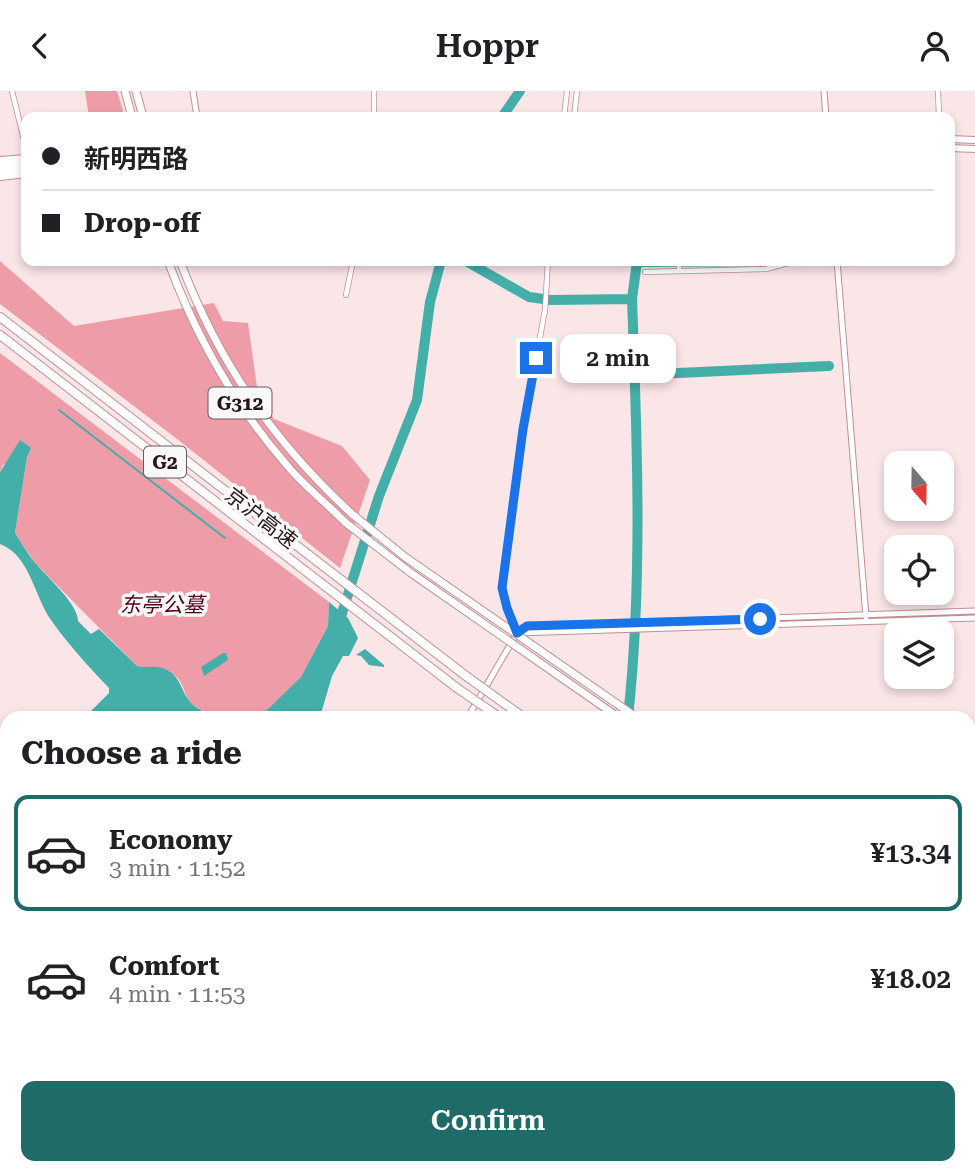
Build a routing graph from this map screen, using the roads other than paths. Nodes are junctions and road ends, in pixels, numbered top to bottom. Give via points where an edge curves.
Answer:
1 (12, 91) edge
2 (125, 91) edge
3 (136, 91) edge
4 (193, 91) edge
5 (374, 91) edge
6 (567, 91) edge
7 (578, 91) edge
8 (824, 91) edge
9 (938, 91) edge
10 (131, 112) edge
11 (142, 112) edge
12 (196, 112) edge
13 (374, 112) edge
14 (565, 112) edge
15 (575, 112) edge
16 (826, 112) edge
17 (939, 112) edge
18 (21, 128) edge
19 (955, 139) edge
20 (975, 139) edge
21 (955, 148) edge
22 (975, 149) edge
23 (21, 158) edge
24 (0, 160) edge
25 (21, 164) edge
26 (0, 166) edge
27 (0, 171) edge
28 (21, 172) edge
29 (21, 173) edge
30 (0, 177) edge
31 (170, 266) edge
32 (182, 266) edge
33 (352, 266) edge
34 (548, 266) edge
35 (679, 266) edge
36 (777, 266) edge
37 (837, 266) edge
38 (679, 271) junction
39 (645, 272) dead end
40 (346, 295) dead end
41 (0, 317) edge
42 (0, 335) edge
43 (975, 611) edge
44 (975, 618) edge
45 (866, 619) junction
46 (517, 633) junction
47 (472, 711) edge
48 (490, 711) edge
49 (515, 711) edge
50 (609, 711) edge
51 (627, 711) edge

1 - 18 street
2 - 10 highway
3 - 11 highway
4 - 12 street
5 - 13 street
6 - 14 street
7 - 15 street
8 - 16 street
9 - 17 street
19 - 20 main road
21 - 22 main road
23 - 24 main road
25 - 26 main road
27 - 28 main road
29 - 30 main road
31 - 50 highway, G312, bridge via 228,386 292,471 346,523 411,573
32 - 51 highway, G312, bridge via 237,380 316,480 405,557
33 - 40 street
34 - 46 street via 502,588
35 - 38 street
36 - 38 street
37 - 45 street
38 - 39 street
41 - 49 highway, 京沪高速 / G2, bridge
42 - 48 highway, 京沪高速 / G2, bridge
43 - 45 street
44 - 45 street
45 - 46 street
46 - 47 street

